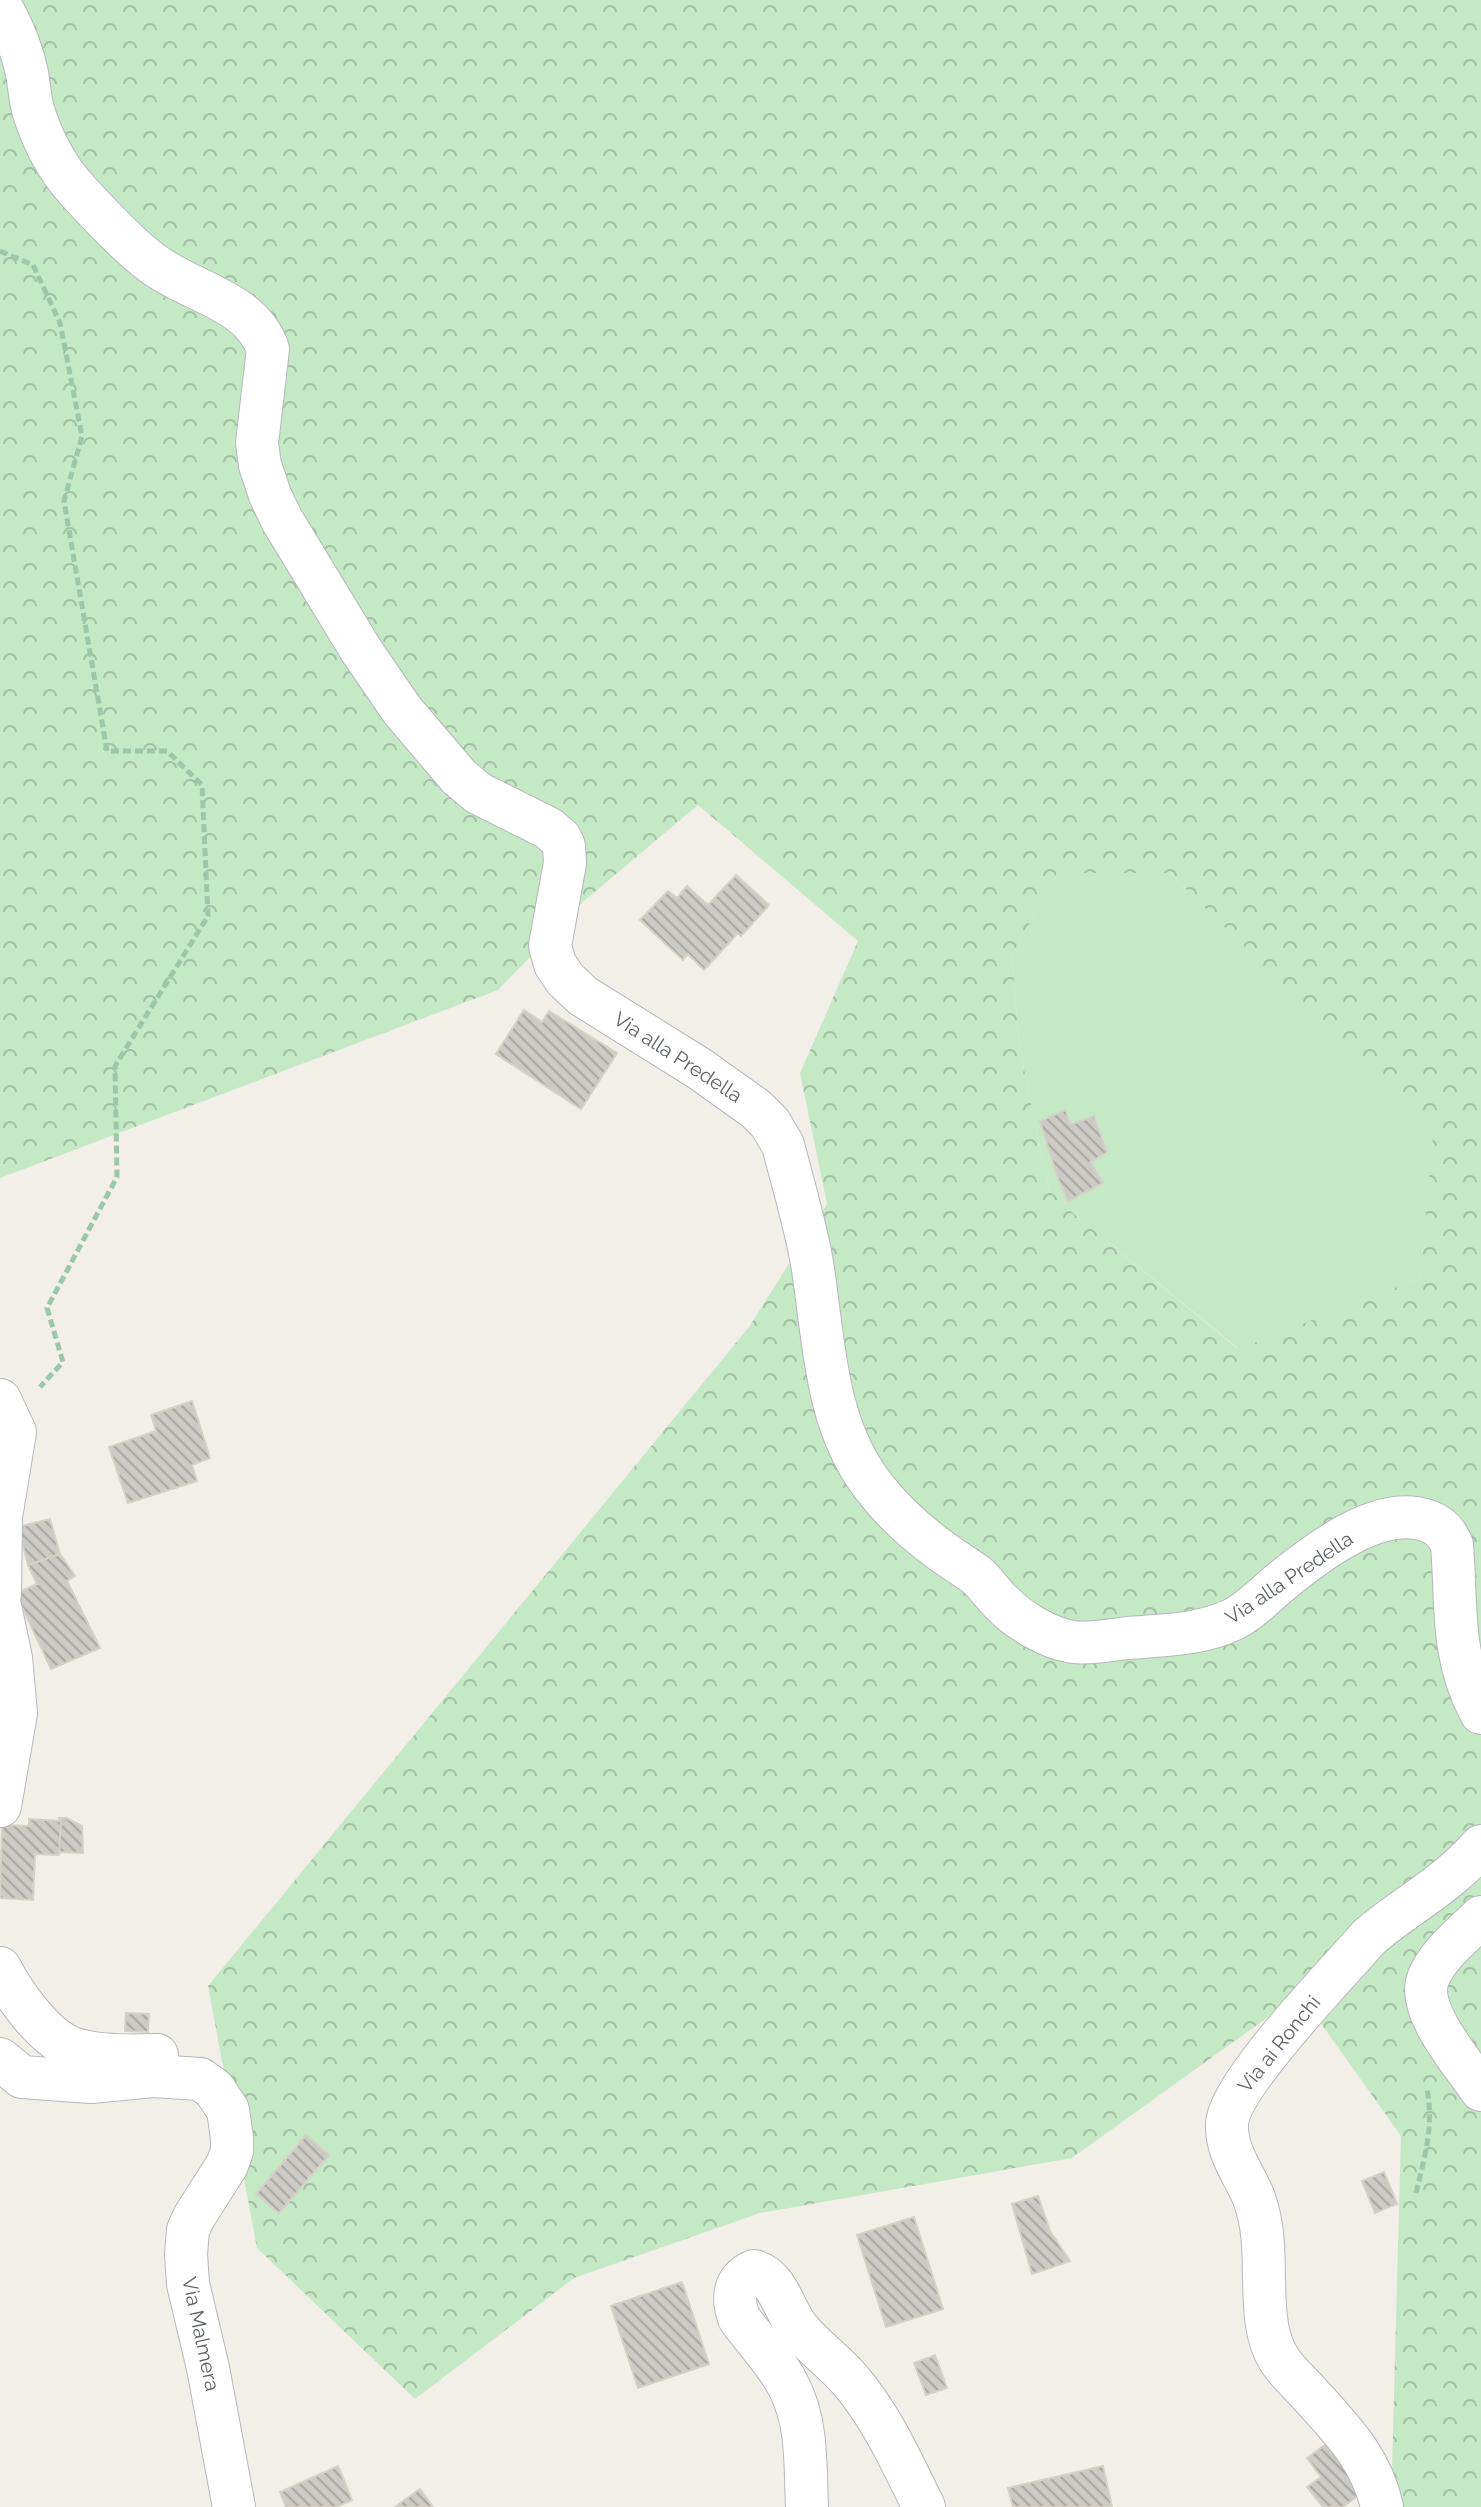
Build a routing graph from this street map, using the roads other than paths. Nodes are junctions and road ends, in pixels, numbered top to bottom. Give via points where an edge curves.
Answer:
1 (0, 5) edge
2 (7, 1416) edge
3 (0, 1594) edge
4 (0, 1606) edge
5 (1481, 1713) edge
6 (0, 1806) edge
7 (1481, 1846) edge
8 (1481, 1917) edge
9 (0, 1968) edge
10 (0, 2059) edge
11 (208, 2083) junction
12 (1481, 2090) edge
13 (234, 2507) edge
14 (807, 2507) edge
15 (924, 2507) edge
16 (1382, 2507) edge

1 - 5 street, Via alla Predella via 19,45 44,140 76,189 150,262 243,314 263,337 268,349 257,443 260,465 282,520 361,650 402,710 459,777 560,838 565,863 550,946 565,979 756,1109 778,1134 811,1259 824,1366 855,1456 888,1503 1018,1616 1041,1631 1075,1642 1196,1632 1220,1625 1252,1608 1310,1559 1367,1526 1394,1518 1427,1520 1441,1528 1452,1545 1456,1635
2 - 3 street
4 - 6 street via 16,1713
7 - 16 street, Via ai Ronchi via 1433,1892 1369,1937 1256,2067 1233,2102 1227,2125 1236,2163 1259,2216 1272,2348 1364,2459
8 - 12 street via 1435,1966 1426,1991 1434,2020
9 - 11 street, Via Malmera via 40,2026 74,2049 132,2056 183,2054 205,2067
10 - 11 street via 22,2077 91,2082 153,2076
11 - 13 street, Via Malmera via 228,2110 232,2151 188,2230 186,2254
14 - 15 street via 797,2405 736,2309 739,2281 754,2271 772,2282 796,2326 874,2411

